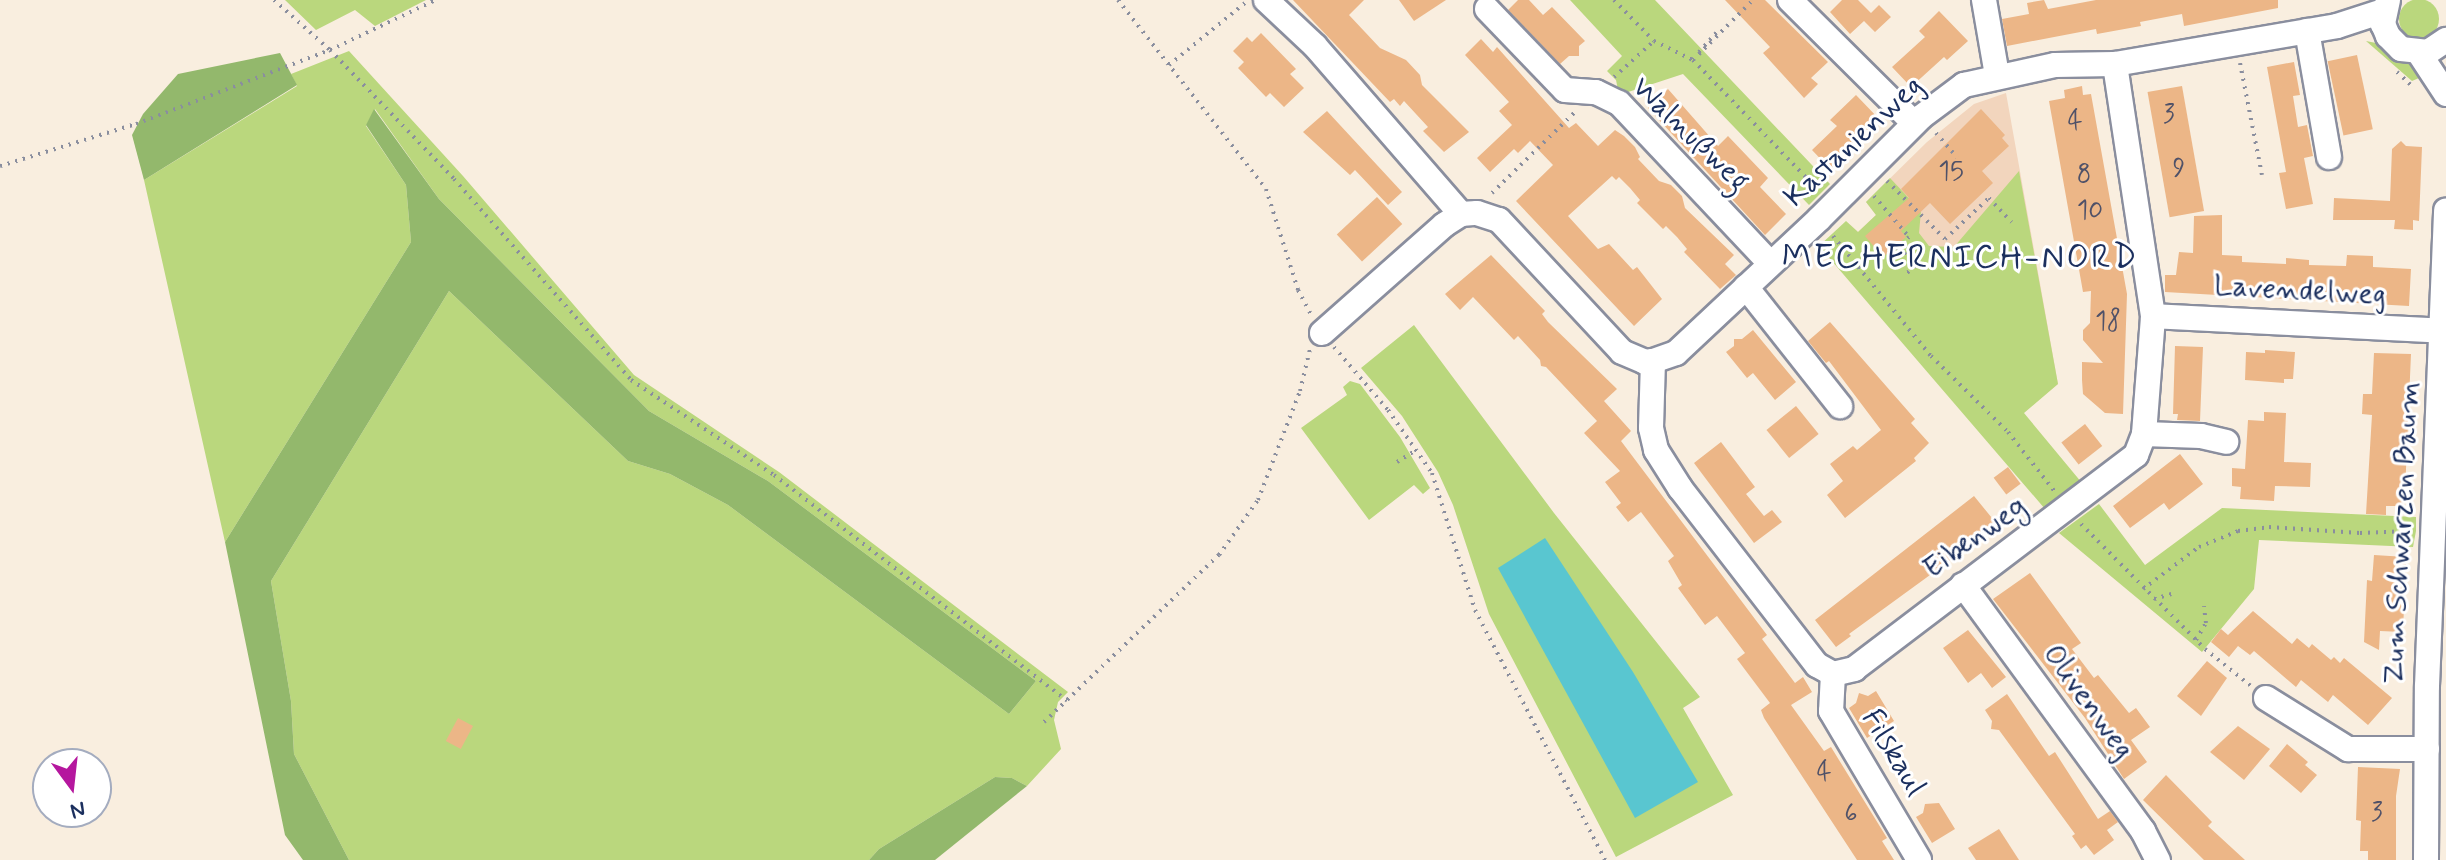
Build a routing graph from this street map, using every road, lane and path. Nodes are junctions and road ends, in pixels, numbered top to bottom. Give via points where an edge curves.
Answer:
1 (274, 0) edge
2 (436, 0) edge
3 (1118, 0) edge
4 (1249, 0) edge
5 (1266, 0) edge
6 (1614, 0) edge
7 (1753, 0) edge
8 (1790, 0) edge
9 (1984, 0) edge
10 (2385, 6) edge
11 (1487, 9) dead end
12 (2337, 26) junction
13 (2307, 31) junction
14 (2388, 36) junction
15 (1654, 41) junction
16 (2445, 44) edge
17 (330, 50) junction
18 (2419, 53) junction
19 (1693, 60) junction
20 (2240, 60) dead end
21 (2115, 64) junction
22 (1169, 65) junction
23 (2394, 69) dead end
24 (1997, 75) junction
25 (1613, 78) dead end
26 (2434, 95) edge
27 (1572, 116) dead end
28 (1917, 120) junction
29 (1957, 157) dead end
30 (2329, 157) dead end
31 (1872, 165) junction
32 (0, 166) edge
33 (2262, 175) dead end
34 (1854, 184) junction
35 (1492, 193) dead end
36 (2446, 210) edge
37 (1825, 213) junction
38 (1461, 214) junction
39 (2011, 222) dead end
40 (1899, 247) junction
41 (1885, 258) dead end
42 (1770, 263) junction
43 (1907, 273) dead end
44 (1746, 287) junction
45 (2153, 316) junction
46 (1319, 329) junction
47 (2445, 330) edge
48 (1653, 361) junction
49 (1840, 406) dead end
50 (2144, 434) junction
51 (2226, 442) dead end
52 (1416, 450) junction
53 (1397, 462) dead end
54 (2068, 510) junction
55 (2435, 532) junction
56 (1963, 585) junction
57 (2143, 589) junction
58 (2171, 594) dead end
59 (2153, 599) junction
60 (2204, 606) dead end
61 (2196, 640) junction
62 (1833, 674) junction
63 (2266, 698) joint
64 (1067, 701) junction
65 (2436, 713) edge
66 (1044, 722) dead end
67 (2427, 749) junction
68 (1605, 860) edge
69 (1919, 860) edge
70 (2158, 860) edge
71 (2426, 860) edge

1 - 17 path
2 - 17 path
3 - 22 path
4 - 22 path
5 - 38 street via 1315,46
6 - 15 path
7 - 19 path
8 - 28 street
9 - 24 street
10 - 12 street, Kastanienweg
10 - 14 street, Kastanienweg
11 - 42 street, Walnußweg via 1565,90 1596,92 1619,103
12 - 13 street, Kastanienweg
12 - 14 street, Kastanienweg
13 - 21 street, Kastanienweg
13 - 30 street
14 - 18 street, Kastanienweg via 2401,49
15 - 19 path
15 - 25 path
16 - 18 street
17 - 32 path via 136,124
17 - 64 path via 454,179 631,380 774,475
18 - 26 street
19 - 37 path
20 - 33 path
21 - 24 street, Kastanienweg via 2055,65
21 - 45 street, Eibenweg
22 - 46 path via 1266,189 1298,290
23 - 26 path
24 - 28 street, Kastanienweg via 1964,85
27 - 35 path
28 - 29 path
28 - 31 street, Kastanienweg
31 - 34 street, Kastanienweg
31 - 39 path via 1945,239 1989,198
34 - 37 street, Kastanienweg
34 - 40 path via 1868,197 1873,195 1909,237
36 - 47 street, Zum Schwarzen Baum
37 - 42 street, Kastanienweg
37 - 54 path via 1931,356 2008,432
38 - 46 street
38 - 48 street via 1499,220 1622,352
40 - 41 path
40 - 43 path via 1915,266
42 - 44 street, Kastanienweg
44 - 48 street, Kastanienweg via 1676,353
44 - 49 street
45 - 47 street, Lavendelweg
45 - 50 street, Eibenweg
46 - 52 path
46 - 64 path via 1258,500 1219,555
47 - 55 street, Zum Schwarzen Baum
48 - 62 street via 1651,428 1656,450 1817,665
50 - 51 street
50 - 54 street, Eibenweg via 2136,455
52 - 53 path
52 - 68 path via 1432,473 1475,610 1495,654
54 - 56 street, Eibenweg
54 - 57 path
55 - 57 path via 2269,527 2238,531 2199,547
55 - 65 street, Zum Schwarzen Baum
56 - 62 street, Eibenweg via 1854,669
56 - 70 street, Olivenweg via 2143,831
57 - 59 path
58 - 59 path
59 - 61 path
60 - 61 path via 2206,623
61 - 63 path
62 - 69 street, Filskaul via 1831,711
63 - 67 street via 2348,749
64 - 66 path
65 - 67 street, Zum Schwarzen Baum
67 - 71 street, Zum Schwarzen Baum

